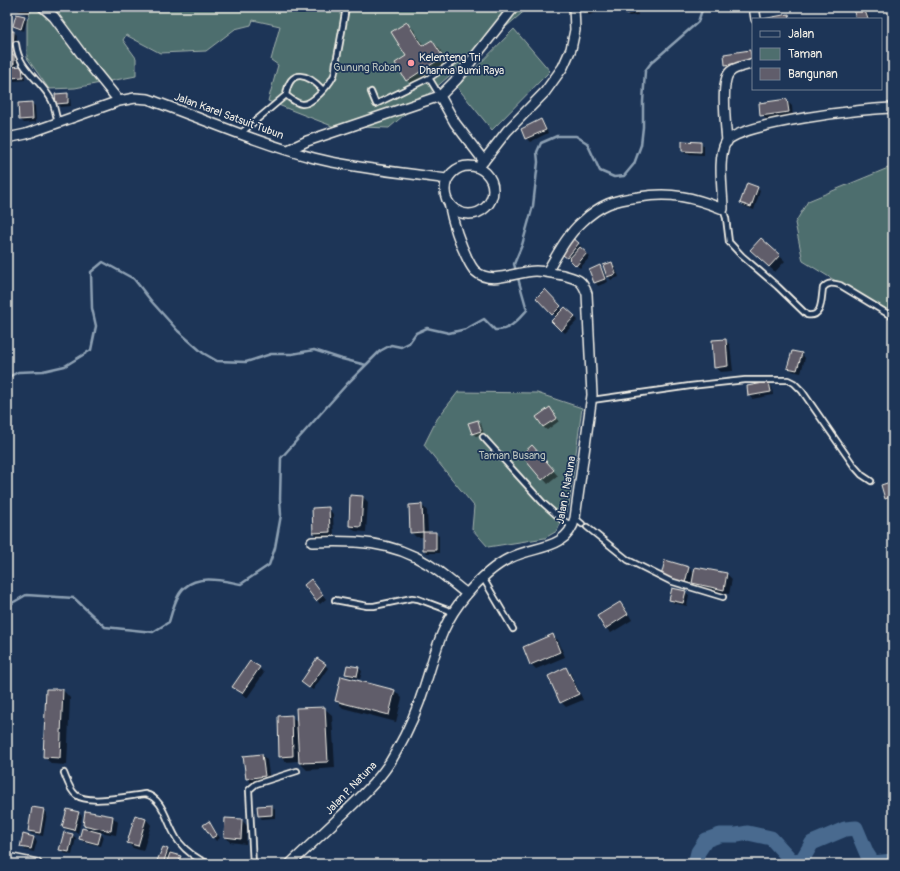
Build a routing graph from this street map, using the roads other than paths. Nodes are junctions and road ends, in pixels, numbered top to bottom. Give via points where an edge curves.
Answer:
1 (43, 7) edge
2 (346, 7) edge
3 (514, 7) edge
4 (574, 7) edge
5 (754, 7) edge
6 (756, 18) edge
7 (16, 44) dead end
8 (458, 59) dead end
9 (752, 63) edge
10 (429, 78) junction
11 (323, 90) junction
12 (371, 92) dead end
13 (286, 95) junction
14 (440, 96) junction
15 (119, 101) junction
16 (893, 108) edge
17 (58, 123) junction
18 (241, 133) junction
19 (7, 138) edge
20 (727, 142) junction
21 (288, 150) junction
22 (482, 164) junction
23 (446, 179) junction
24 (449, 203) junction
25 (723, 209) junction
26 (547, 272) junction
27 (893, 317) edge
28 (592, 400) junction
29 (483, 437) dead end
30 (871, 481) dead end
31 (577, 523) junction
32 (587, 527) dead end
33 (312, 542) dead end
34 (483, 578) junction
35 (468, 594) junction
36 (723, 597) dead end
37 (335, 600) dead end
38 (453, 612) junction
39 (513, 629) dead end
40 (297, 771) dead end
41 (64, 773) dead end
42 (7, 858) edge
43 (37, 864) edge
44 (209, 864) edge
45 (253, 864) edge
46 (290, 864) edge

1 - 15 street via 54,17
2 - 11 lane via 334,76
3 - 14 street via 457,79
4 - 22 street via 575,30 571,49 563,66 545,92 507,131
5 - 6 street
7 - 17 lane via 17,55 52,102
8 - 10 lane
9 - 20 street via 735,68 729,72 725,80
10 - 12 lane via 376,104
10 - 14 lane
11 - 13 lane via 313,100 303,104 294,102
11 - 13 lane via 315,82 297,76 290,80
13 - 18 lane
14 - 21 street via 307,141
14 - 22 street
15 - 17 street, Jalan Karel Satsuit Tubun
15 - 18 street, Jalan Karel Satsuit Tubun via 148,99
16 - 20 street via 804,118 748,131
17 - 19 street, Jalan Karel Satsuit Tubun
18 - 21 street, Jalan Karel Satsuit Tubun
20 - 25 street via 722,154
21 - 23 street, Jalan Karel Satsuit Tubun via 336,163
22 - 23 street via 455,169
22 - 24 street via 494,188 491,200 483,210 471,215 458,212
23 - 24 street via 444,192
24 - 26 street, Jalan P. Natuna via 453,226 474,270 490,278 522,272
25 - 26 street via 686,197 659,194 617,200 599,208 581,222
25 - 27 lane via 729,242 807,316 817,314 823,288 832,283 840,285
26 - 28 street, Jalan P. Natuna via 577,278 585,287
28 - 30 lane via 745,380 788,380 802,391 854,466
28 - 31 street, Jalan P. Natuna
29 - 31 lane via 544,504 561,519
31 - 34 street, Jalan P. Natuna via 561,541 511,557
32 - 36 lane via 628,560 670,581
33 - 35 street via 360,541 402,551 428,564
34 - 35 street, Jalan P. Natuna
34 - 39 lane
35 - 38 street, Jalan P. Natuna
37 - 38 lane via 374,606 412,598
38 - 46 street, Jalan P. Natuna via 435,650 412,718 391,762 364,795
40 - 45 lane via 256,784 249,790
41 - 44 lane via 69,786 81,798 151,795 159,802 179,842 190,853
42 - 43 street

